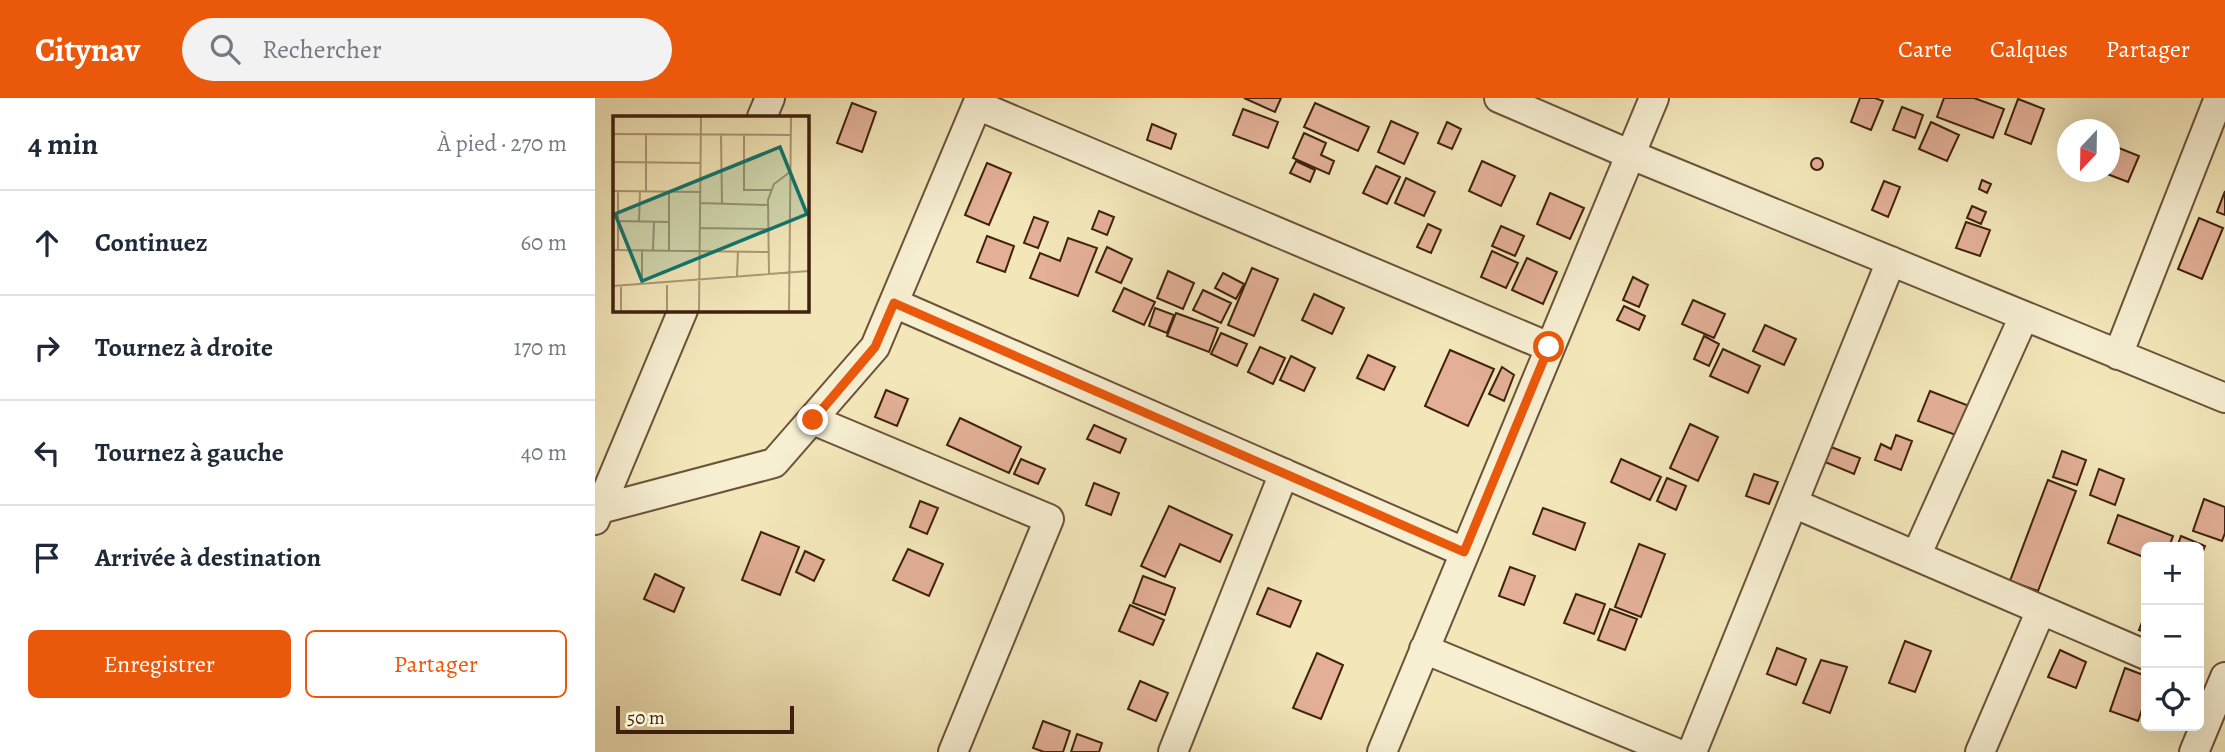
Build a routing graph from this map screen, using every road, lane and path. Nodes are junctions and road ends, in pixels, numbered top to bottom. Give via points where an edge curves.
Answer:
1 (771, 98) edge
2 (1500, 98) edge
3 (1654, 98) edge
4 (2219, 98) edge
5 (979, 102) edge
6 (762, 116) edge
7 (1629, 154) junction
8 (1891, 261) junction
9 (894, 303) junction
10 (682, 312) edge
11 (2024, 316) junction
12 (1549, 347) junction
13 (2118, 355) junction
14 (2225, 398) edge
15 (813, 420) junction
16 (1284, 473) junction
17 (1793, 503) junction
18 (597, 515) edge
19 (1464, 552) junction
20 (1916, 556) junction
21 (2041, 610) junction
22 (1425, 649) junction
23 (2141, 653) edge
24 (2215, 680) edge
25 (953, 752) edge
26 (1173, 752) edge
27 (1382, 752) edge
28 (1674, 752) edge
29 (1692, 752) edge
30 (1980, 752) edge
31 (2194, 752) edge

1 - 6 street
2 - 7 street
3 - 7 street
4 - 13 street
5 - 9 street
5 - 12 street
7 - 8 street
7 - 12 street
8 - 11 street
8 - 17 street
9 - 15 street via 875,347
9 - 16 street
10 - 18 street
11 - 13 street
11 - 20 street
12 - 19 street
13 - 14 street
15 - 18 street via 774,463
15 - 25 street via 1049,519
16 - 19 street
16 - 26 street
17 - 20 street
17 - 29 street
19 - 22 street
20 - 21 street
21 - 23 street
21 - 30 street
22 - 27 street
22 - 28 street
24 - 31 street

